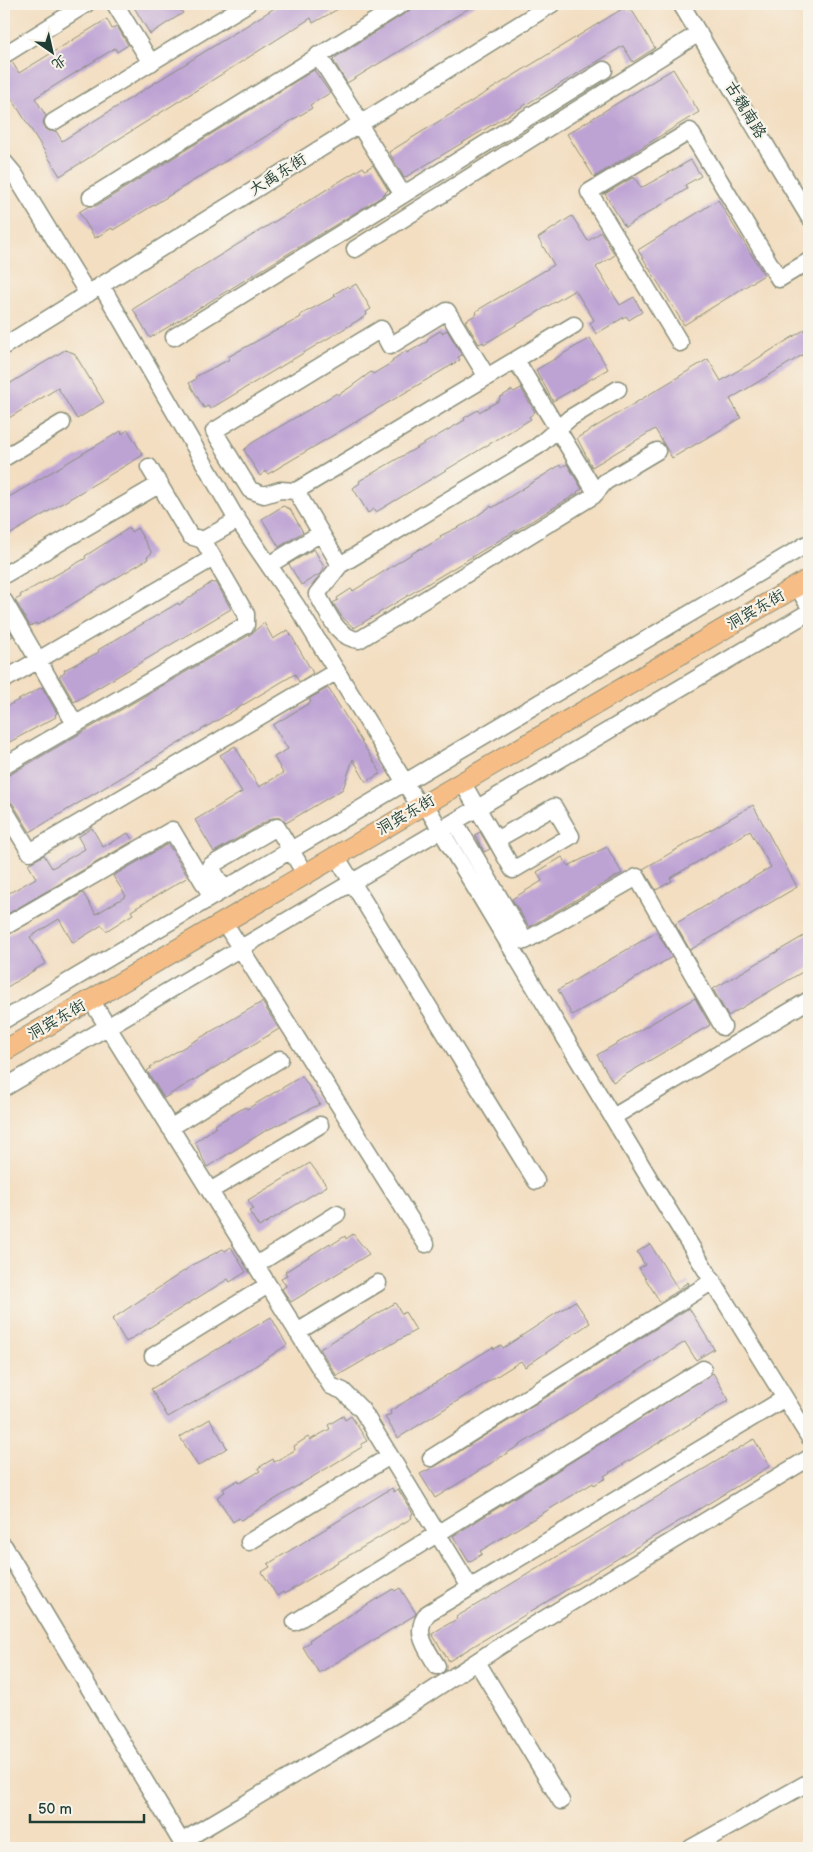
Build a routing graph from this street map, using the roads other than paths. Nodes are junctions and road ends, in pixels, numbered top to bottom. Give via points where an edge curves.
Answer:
1 (86, 4) edge
2 (115, 4) edge
3 (247, 4) edge
4 (402, 4) edge
5 (552, 4) edge
6 (681, 4) edge
7 (699, 33) junction
8 (4, 55) edge
9 (318, 55) junction
10 (151, 63) junction
11 (604, 70) dead end
12 (53, 122) dead end
13 (360, 124) junction
14 (4, 162) edge
15 (402, 195) junction
16 (91, 197) dead end
17 (809, 216) edge
18 (355, 249) dead end
19 (809, 261) edge
20 (95, 290) junction
21 (574, 325) dead end
22 (174, 337) dead end
23 (680, 343) dead end
24 (4, 346) edge
25 (516, 360) junction
26 (487, 378) junction
27 (618, 389) dead end
28 (62, 423) dead end
29 (558, 429) junction
30 (657, 451) dead end
31 (4, 458) edge
32 (149, 467) dead end
33 (160, 484) junction
34 (296, 492) junction
35 (596, 493) junction
36 (238, 520) junction
37 (322, 533) junction
38 (203, 540) junction
39 (809, 543) edge
40 (214, 558) junction
41 (269, 565) junction
42 (340, 565) junction
43 (4, 575) edge
44 (803, 582) edge
45 (4, 602) edge
46 (809, 606) edge
47 (809, 612) edge
48 (38, 660) junction
49 (336, 671) junction
50 (4, 680) edge
51 (75, 724) junction
52 (4, 766) edge
53 (405, 782) junction
54 (462, 782) junction
55 (423, 806) junction
56 (477, 808) junction
57 (4, 809) edge
58 (455, 822) junction
59 (440, 830) junction
60 (496, 840) dead end
61 (291, 850) junction
62 (336, 856) junction
63 (306, 874) junction
64 (352, 882) junction
65 (218, 893) junction
66 (224, 922) junction
67 (4, 927) edge
68 (240, 948) junction
69 (91, 1000) junction
70 (809, 1000) edge
71 (4, 1020) edge
72 (107, 1027) junction
73 (723, 1027) dead end
74 (4, 1051) edge
75 (280, 1059) dead end
76 (4, 1088) edge
77 (613, 1117) junction
78 (320, 1125) dead end
79 (170, 1128) junction
80 (536, 1181) dead end
81 (210, 1191) junction
82 (337, 1214) dead end
83 (426, 1244) dead end
84 (256, 1265) junction
85 (713, 1281) junction
86 (378, 1282) dead end
87 (268, 1285) junction
88 (298, 1332) junction
89 (153, 1356) dead end
90 (703, 1370) dead end
91 (785, 1398) junction
92 (809, 1437) edge
93 (390, 1456) junction
94 (431, 1458) dead end
95 (809, 1458) edge
96 (438, 1534) junction
97 (249, 1542) dead end
98 (4, 1546) edge
99 (470, 1587) junction
100 (295, 1622) dead end
101 (477, 1662) junction
102 (438, 1666) dead end
103 (809, 1782) edge
104 (560, 1801) dead end
105 (183, 1845) edge
106 (691, 1848) edge

1 - 8 street
2 - 10 street
3 - 10 street
4 - 9 street
5 - 13 street, 大禹东街
6 - 7 street, 古魏南路
7 - 17 street, 古魏南路
7 - 18 street
9 - 13 street
9 - 16 street
10 - 12 street
11 - 15 street
13 - 15 street
13 - 20 street, 大禹东街
14 - 20 street
15 - 22 street
19 - 23 street via 779,279 690,131 589,192
20 - 24 street, 大禹东街
20 - 36 street
21 - 25 street
25 - 26 street
25 - 29 street
26 - 34 street
26 - 34 street via 447,312 390,346 381,329 214,431 250,490 264,495 280,490
27 - 29 street
28 - 31 street
29 - 35 street
29 - 42 street via 538,446
30 - 35 street via 605,482
32 - 33 street
33 - 38 street via 190,536
33 - 43 street
34 - 37 street
35 - 42 street via 359,640 341,634 317,594
36 - 38 street
36 - 41 street
37 - 41 street
37 - 42 street
38 - 40 street
39 - 53 street
40 - 48 street
40 - 51 street via 246,614 246,625
41 - 49 street
44 - 46 street
44 - 54 main road, 洞宾东街
45 - 48 street
47 - 56 street
48 - 50 street
48 - 51 street
49 - 53 street
49 - 57 street via 30,852
51 - 52 street
53 - 55 street
53 - 61 street
54 - 55 main road, 洞宾东街
54 - 56 street
55 - 59 street
55 - 62 main road, 洞宾东街
56 - 58 street
56 - 60 street
58 - 59 street
58 - 73 street via 525,941 637,877
59 - 64 street
59 - 77 street
61 - 63 street
61 - 65 street
61 - 65 street via 277,827 252,841 210,866
62 - 63 main road, 洞宾东街
62 - 64 street
63 - 66 main road, 洞宾东街
64 - 68 street
64 - 80 street
65 - 67 street via 172,830
65 - 71 street
66 - 68 street
66 - 69 main road, 洞宾东街
68 - 72 street
68 - 83 street
69 - 72 street
69 - 74 main road, 洞宾东街
70 - 77 street
72 - 76 street
72 - 79 street
75 - 79 street
77 - 85 street
78 - 81 street
79 - 81 street
81 - 84 street
82 - 84 street
84 - 87 street
85 - 91 street
85 - 94 street
86 - 88 street
87 - 88 street
87 - 89 street
88 - 93 street via 331,1386 343,1391 362,1410
90 - 96 street
91 - 92 street
91 - 99 street
93 - 96 street
93 - 97 street
95 - 101 street
96 - 99 street
96 - 100 street
98 - 105 street
99 - 102 street via 428,1613 422,1622 420,1638
101 - 104 street
101 - 105 street
103 - 106 street

